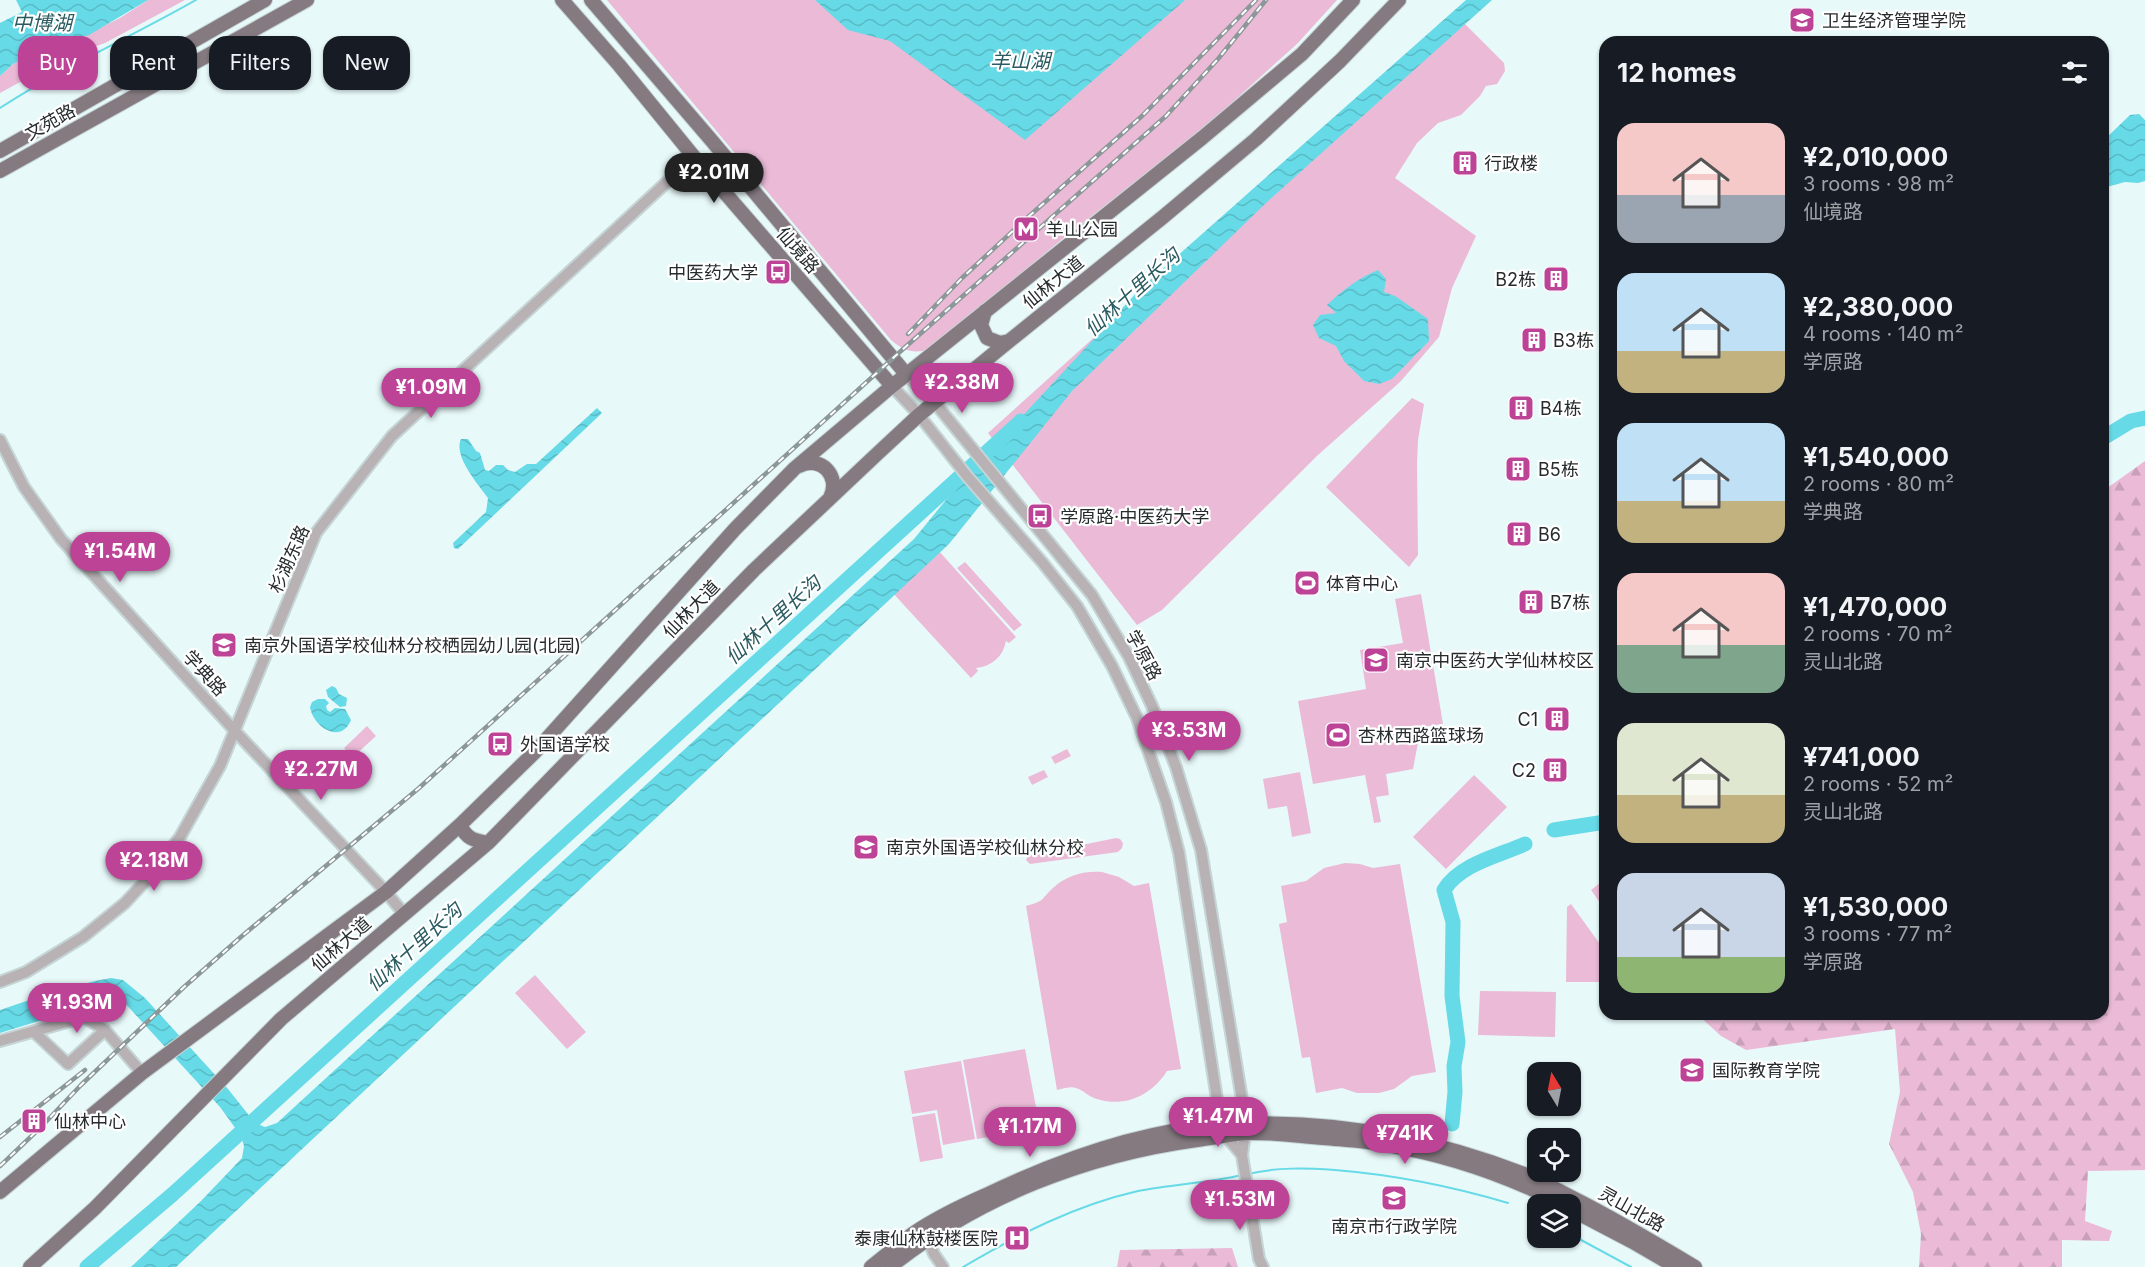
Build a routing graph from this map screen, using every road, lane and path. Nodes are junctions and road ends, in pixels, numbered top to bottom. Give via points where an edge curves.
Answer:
1 (264, 0) edge
2 (307, 0) edge
3 (562, 0) edge
4 (591, 0) edge
5 (1353, 0) edge
6 (1399, 0) edge
7 (0, 151) edge
8 (694, 157) junction
9 (0, 171) edge
10 (985, 311) junction
11 (1009, 341) junction
12 (906, 374) junction
13 (891, 386) junction
14 (935, 403) junction
15 (919, 415) junction
16 (0, 440) edge
17 (795, 468) junction
18 (828, 499) junction
19 (234, 730) junction
20 (460, 825) junction
21 (488, 843) junction
22 (387, 892) junction
23 (404, 914) junction
24 (0, 982) edge
25 (105, 1030) junction
26 (34, 1032) junction
27 (0, 1041) edge
28 (142, 1073) junction
29 (1246, 1129) junction
30 (1224, 1130) junction
31 (1242, 1155) junction
32 (0, 1192) edge
33 (1543, 1194) edge
34 (1581, 1215) edge
35 (928, 1240) junction
36 (30, 1267) edge
37 (871, 1267) edge
38 (890, 1267) edge
39 (943, 1267) edge
40 (1263, 1267) edge
41 (1676, 1267) edge
42 (1695, 1267) edge

1 - 7 main road, 文苑路
2 - 9 main road, 文苑路
3 - 8 main road, 仙境路
4 - 12 main road, 仙境路
5 - 10 main road, 仙林大道 via 1302,54
6 - 11 main road, 仙林大道 via 1256,139
8 - 13 main road, 仙境路
8 - 19 street, 杉湖东路 via 392,436 316,533
10 - 11 main road via 981,325 987,338
10 - 12 main road, 仙林大道
11 - 14 main road, 仙林大道
12 - 13 main road, 仙林大道
12 - 14 street, 学原路
13 - 15 street, 学原路
13 - 17 main road, 仙林大道
14 - 15 main road, 仙林大道
14 - 29 street, 学原路 via 1092,595 1129,657 1156,716 1201,850
15 - 18 main road, 仙林大道
15 - 30 street, 学原路 via 1077,606 1137,718 1179,853
16 - 19 street, 学典路 via 24,488 61,539
17 - 18 main road via 809,462 827,469 834,486
17 - 20 main road, 仙林大道 via 735,529 534,753
18 - 21 main road, 仙林大道
19 - 22 street, 学典路
19 - 24 street, 杉湖东路 via 220,766 180,837 125,903 83,937 26,972
20 - 21 main road via 465,836
20 - 22 main road, 仙林大道
21 - 23 main road, 仙林大道
22 - 23 street, 学典路
22 - 28 main road, 仙林大道
23 - 36 main road, 仙林大道 via 281,1019 95,1209
25 - 26 street via 84,1017
25 - 26 street via 68,1064
25 - 28 street
26 - 27 street
28 - 32 main road, 仙林大道
29 - 30 main road, 灵山北路
29 - 31 street, 学原路
29 - 33 main road, 灵山北路 via 1377,1143 1435,1155
29 - 42 main road, 灵山北路 via 1323,1126 1356,1130 1428,1143 1481,1159 1531,1177 1624,1223
30 - 31 street
30 - 35 main road, 灵山北路 via 1080,1166 1024,1187
30 - 37 main road, 灵山北路 via 1157,1134 1073,1158 969,1202 921,1229
31 - 40 street, 学原路
34 - 41 main road, 灵山北路
35 - 38 main road, 灵山北路
35 - 39 street

